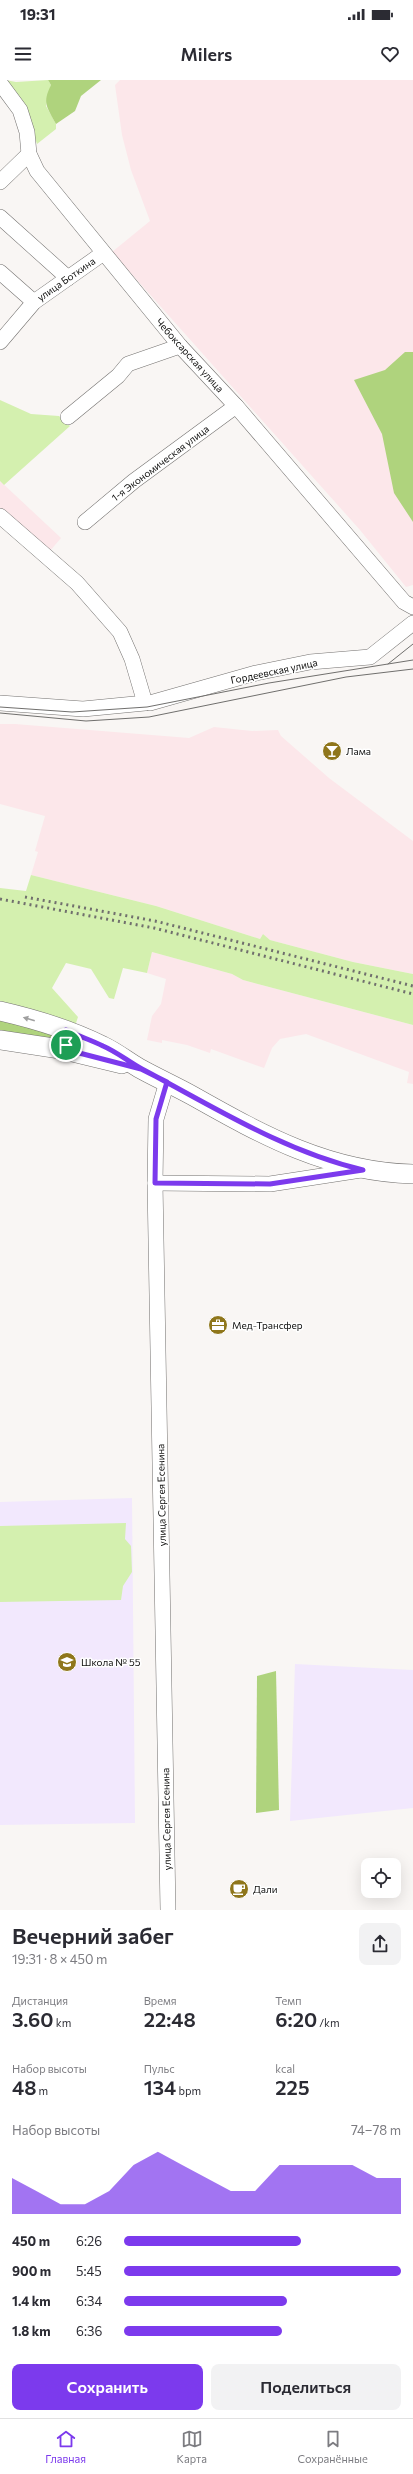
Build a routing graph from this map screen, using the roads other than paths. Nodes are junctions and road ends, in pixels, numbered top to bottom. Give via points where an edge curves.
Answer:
1 (0, 83) edge
2 (29, 154) junction
3 (0, 182) edge
4 (0, 217) edge
5 (102, 254) junction
6 (0, 272) edge
7 (68, 278) junction
8 (34, 302) junction
9 (0, 342) edge
10 (180, 346) junction
11 (236, 406) junction
12 (68, 417) dead end
13 (0, 516) edge
14 (85, 522) dead end
15 (413, 607) edge
16 (413, 624) edge
17 (0, 703) edge
18 (148, 703) junction
19 (0, 1011) edge
20 (66, 1030) junction
21 (0, 1040) edge
22 (60, 1048) junction
23 (141, 1069) junction
24 (167, 1082) junction
25 (363, 1170) junction
26 (413, 1174) edge
27 (155, 1183) junction
28 (168, 1910) edge

1 - 2 street, Чебоксарская улица via 20,110 27,132
2 - 3 street
2 - 5 street, Чебоксарская улица via 37,171
4 - 7 street
5 - 7 street, улица Боткина
5 - 10 street, Чебоксарская улица
6 - 8 street
7 - 8 street, улица Боткина
8 - 9 street, улица Боткина
10 - 11 street, Чебоксарская улица
10 - 12 street via 128,364 118,376
11 - 14 street, 1-я Экономическая улица via 134,481
11 - 15 street, Чебоксарская улица via 404,602
13 - 18 street via 77,583 120,632
16 - 18 street, Гордеевская улица via 370,657 310,662 256,673
17 - 18 street, Гордеевская улица via 83,709
20 -> 19 main road
20 - 22 main road via 69,1038 66,1045
20 - 23 main road via 103,1046
21 - 22 main road
22 - 23 main road
23 - 24 main road
24 - 25 main road via 250,1128 298,1151
24 - 27 street, улица Сергея Есенина via 156,1119
25 - 26 main road
25 - 27 street via 270,1184
27 - 28 street, улица Сергея Есенина

